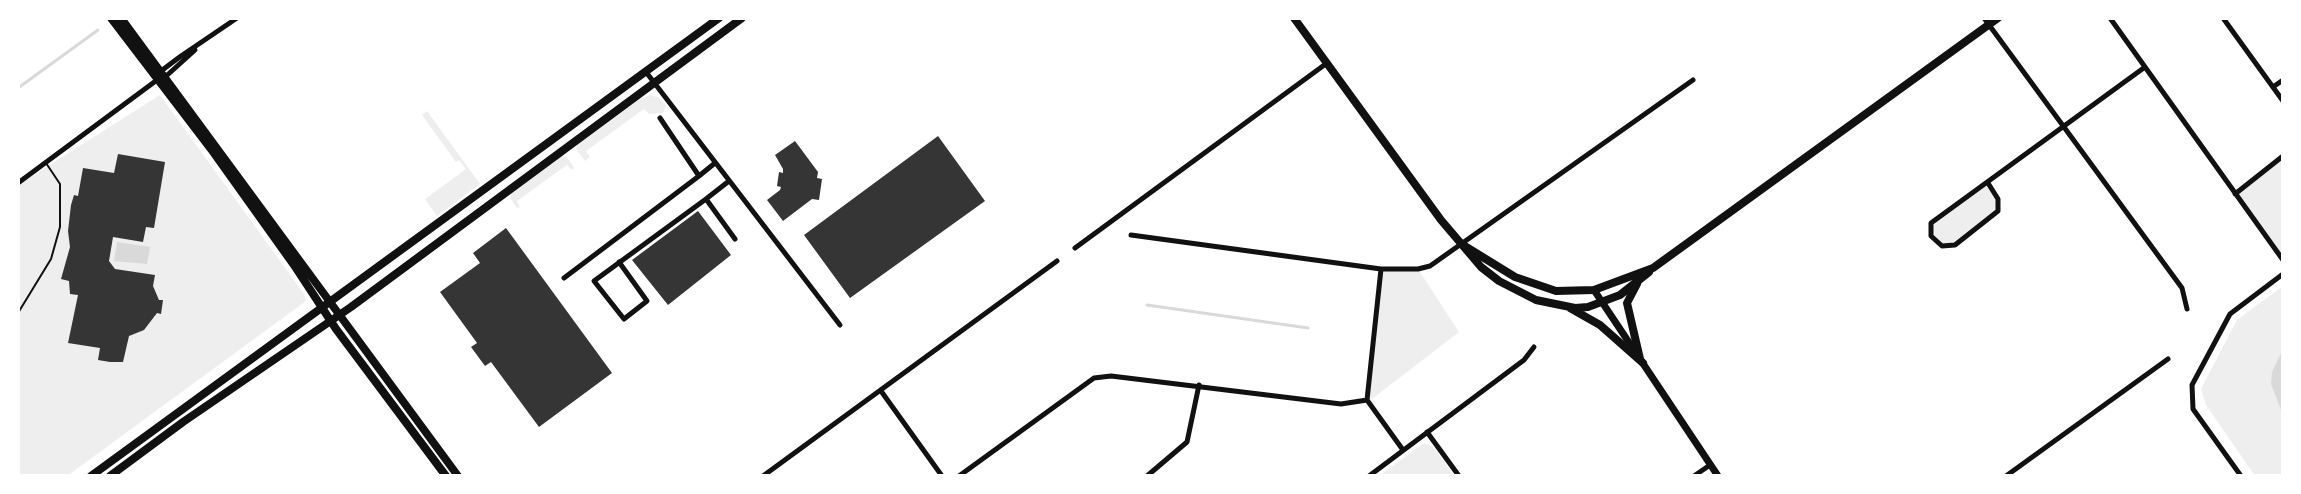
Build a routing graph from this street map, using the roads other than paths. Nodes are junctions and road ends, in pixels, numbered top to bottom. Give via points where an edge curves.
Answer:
1 (111, 18) edge
2 (121, 18) edge
3 (237, 18) edge
4 (719, 18) edge
5 (742, 18) edge
6 (1294, 18) edge
7 (1998, 18) edge
8 (2109, 18) edge
9 (2223, 18) edge
10 (1987, 21) edge
11 (1327, 63) junction
12 (2145, 67) junction
13 (646, 72) junction
14 (161, 76) junction
15 (1693, 80) dead end
16 (2283, 80) edge
17 (653, 82) junction
18 (2273, 87) junction
19 (2283, 101) edge
20 (660, 118) dead end
21 (2065, 127) junction
22 (2283, 156) edge
23 (46, 163) junction
24 (715, 163) junction
25 (699, 176) junction
26 (729, 181) junction
27 (18, 183) edge
28 (1988, 183) junction
29 (2235, 194) junction
30 (706, 199) junction
31 (1131, 235) dead end
32 (735, 239) dead end
33 (1463, 245) junction
34 (1075, 248) dead end
35 (2283, 260) edge
36 (1057, 261) dead end
37 (619, 262) junction
38 (1653, 268) junction
39 (1382, 269) junction
40 (2283, 274) edge
41 (564, 278) dead end
42 (1638, 281) junction
43 (1594, 290) junction
44 (332, 302) junction
45 (1602, 303) junction
46 (1568, 307) junction
47 (323, 308) junction
48 (2187, 309) dead end
49 (18, 312) edge
50 (341, 315) junction
51 (331, 321) junction
52 (840, 325) dead end
53 (1534, 347) dead end
54 (2168, 359) dead end
55 (1642, 361) junction
56 (1199, 385) junction
57 (881, 391) junction
58 (1367, 400) junction
59 (1427, 432) junction
60 (1404, 450) junction
61 (1710, 465) junction
62 (91, 476) edge
63 (110, 476) edge
64 (446, 476) edge
65 (458, 476) edge
66 (763, 476) edge
67 (942, 476) edge
68 (959, 476) edge
69 (1147, 476) edge
70 (1369, 476) edge
71 (1459, 476) edge
72 (1694, 476) edge
73 (1718, 476) edge
74 (2006, 476) edge
75 (2241, 476) edge

1 - 14 main road
2 - 14 main road
3 - 14 street
4 - 13 main road
5 - 17 main road
6 - 11 main road
7 - 10 main road
8 - 12 street
9 - 18 street
10 - 21 street
10 - 38 main road
11 - 33 main road
11 - 34 street
12 - 21 street
12 - 29 street
13 - 17 street
13 - 44 main road
14 - 23 street
14 - 44 main road
14 - 47 main road
15 - 33 street
16 - 18 street
17 - 24 street
17 - 50 main road
18 - 19 street
20 - 25 street
21 - 28 street
21 - 48 street via 2182,288
22 - 29 street
23 - 27 street
23 - 49 lane via 60,184 60,227 51,259
24 - 25 street
24 - 26 street
25 - 41 street
26 - 30 street
26 - 52 street
28 - 28 street via 1931,223 1931,236 1942,246 1955,245 1998,211 1998,199
29 - 35 street
30 - 32 street
30 - 37 street
31 - 39 street
33 - 39 street via 1430,266
33 - 43 main road via 1534,285 1556,291
33 - 46 main road via 1499,281 1536,300
36 - 57 street
37 - 37 street via 594,280 624,319 647,301
38 - 42 main road
38 - 43 main road
39 - 58 street
40 - 75 street via 2230,314 2192,385 2193,409
42 - 45 main road
42 - 55 main road via 1627,303
43 - 45 street
44 - 47 main road
44 - 50 main road
45 - 46 main road
45 - 55 street
46 - 55 main road via 1600,325
47 - 51 main road
47 - 62 main road
50 - 51 main road
50 - 65 main road
51 - 63 main road
51 - 64 main road
53 - 59 street via 1524,360
54 - 74 street
55 - 61 street
56 - 58 street via 1341,404
56 - 68 street via 1111,376 1094,378
56 - 69 street via 1187,442
57 - 66 street
57 - 67 street
58 - 60 street
59 - 60 street
59 - 71 street
60 - 70 street
61 - 72 street
61 - 73 street

